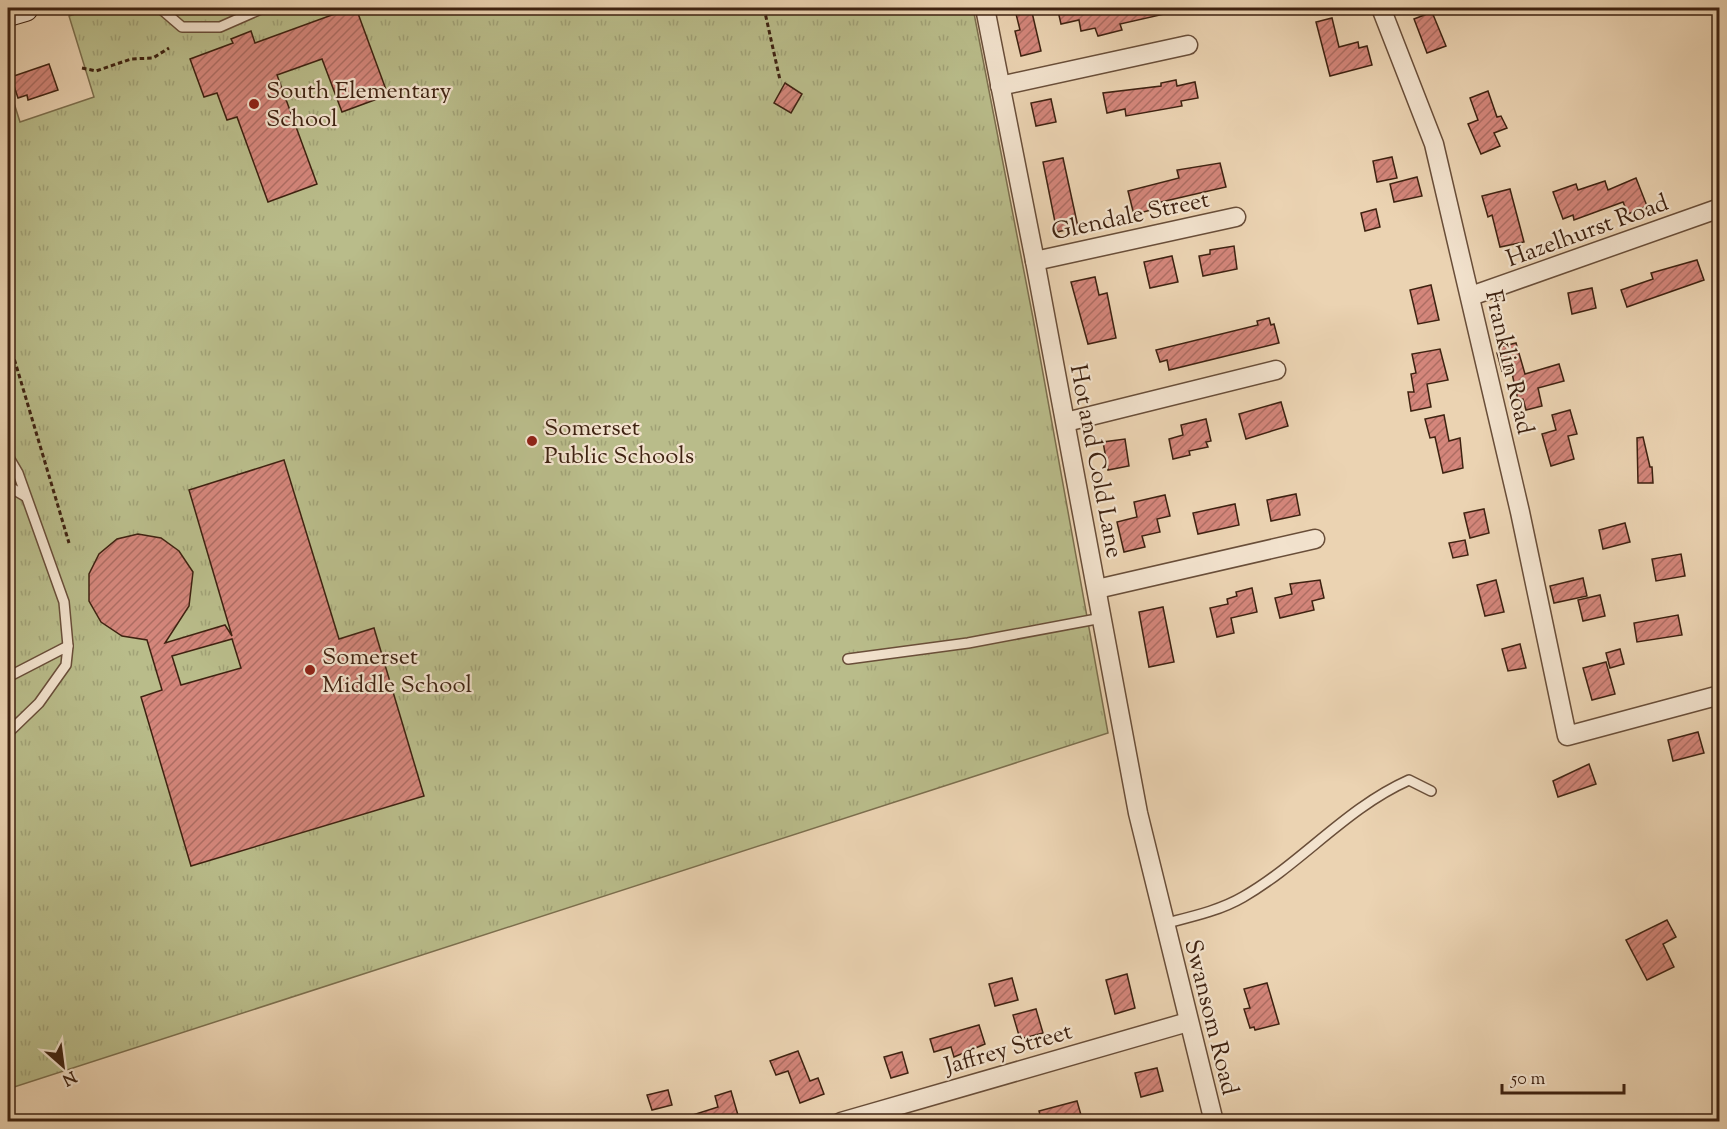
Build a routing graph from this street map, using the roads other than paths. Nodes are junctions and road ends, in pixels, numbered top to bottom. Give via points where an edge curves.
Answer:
1 (25, 8) edge
2 (160, 8) edge
3 (263, 8) edge
4 (985, 8) edge
5 (1381, 8) edge
6 (8, 13) edge
7 (1188, 45) dead end
8 (1000, 86) junction
9 (1719, 208) edge
10 (1236, 217) dead end
11 (1035, 261) junction
12 (1471, 296) junction
13 (1276, 370) dead end
14 (1066, 422) junction
15 (8, 456) edge
16 (8, 486) edge
17 (25, 496) junction
18 (1315, 539) dead end
19 (1097, 589) junction
20 (1102, 618) junction
21 (68, 646) junction
22 (848, 659) dead end
23 (8, 676) edge
24 (1719, 695) edge
25 (8, 733) edge
26 (1431, 791) dead end
27 (1163, 924) junction
28 (1188, 1022) junction
29 (841, 1122) edge
30 (1214, 1122) edge

1 - 6 main road
2 - 3 lane via 182,27 220,27
4 - 8 street, Hot and Cold Lane
5 - 12 street, Franklin Road via 1434,144
7 - 8 street
8 - 11 street, Hot and Cold Lane
9 - 12 street, Hazelhurst Road
10 - 11 street, Glendale Street
11 - 14 street, Hot and Cold Lane
12 - 24 street, Franklin Road via 1567,736
13 - 14 street
14 - 19 street, Hot and Cold Lane
15 - 17 lane
16 - 17 lane
17 - 21 lane via 64,602
18 - 19 street
19 - 20 street, Hot and Cold Lane
20 - 22 lane via 968,643
20 - 27 street, Hot and Cold Lane
21 - 23 lane
21 - 25 lane via 66,665 39,703
26 - 27 lane via 1409,780 1388,790 1241,898
27 - 28 street, Swansom Road
28 - 29 street, Jaffrey Street
28 - 30 street, Swansom Road

